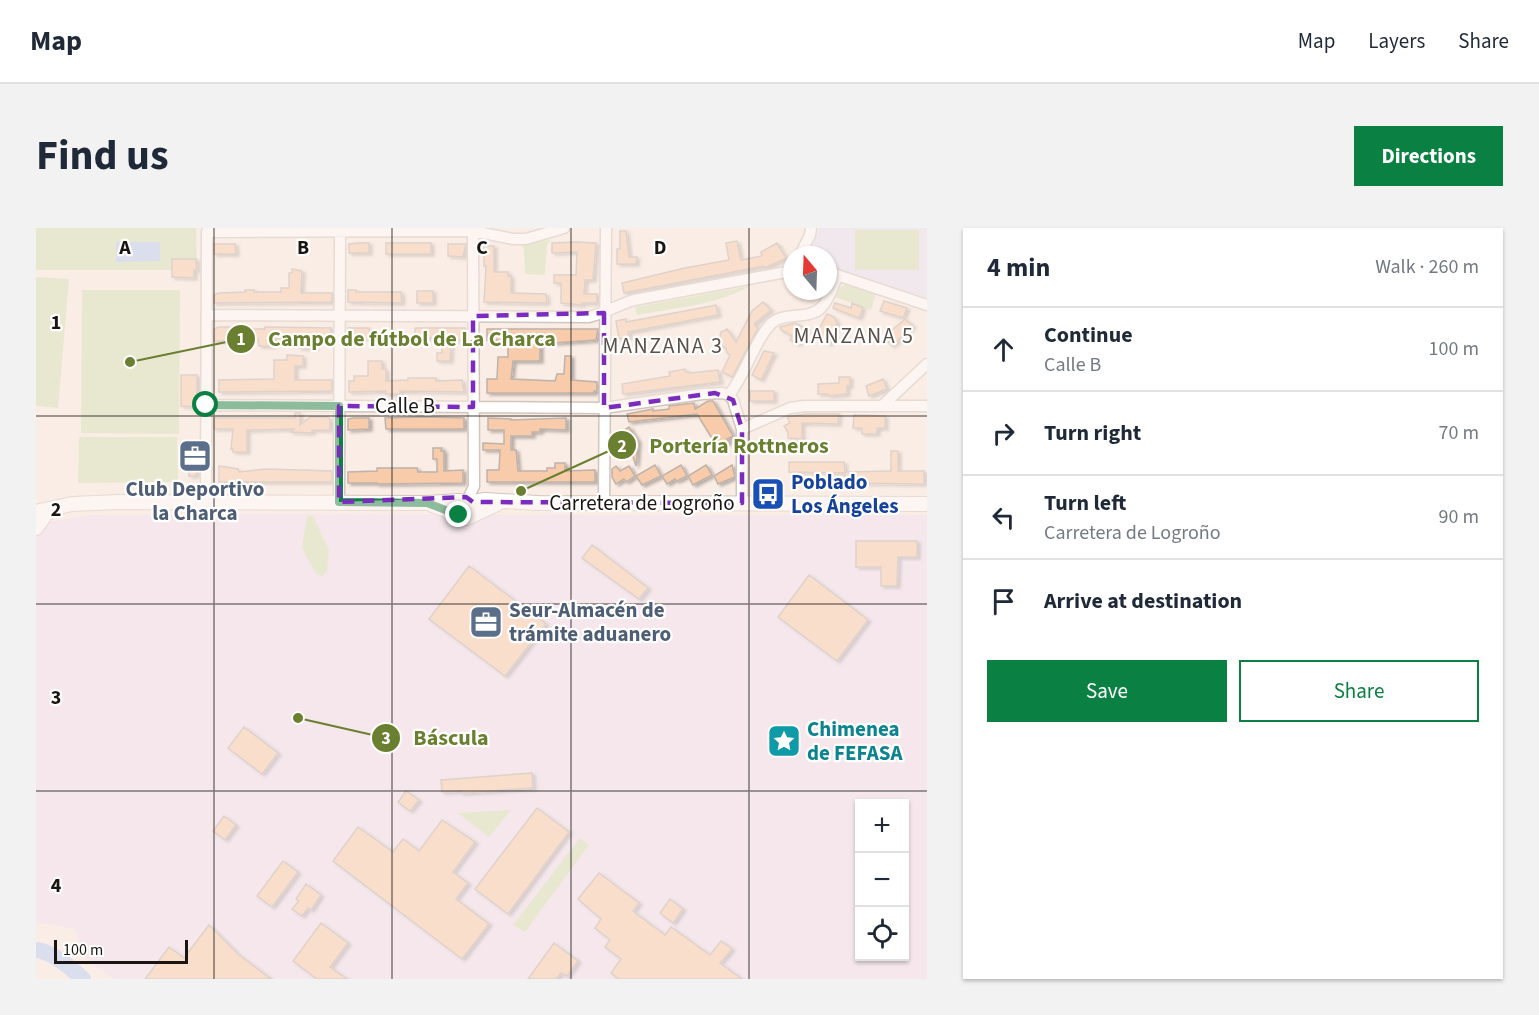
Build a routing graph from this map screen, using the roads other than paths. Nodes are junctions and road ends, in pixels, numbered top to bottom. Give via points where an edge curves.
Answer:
1 (564, 228) edge
2 (606, 228) edge
3 (811, 228) edge
4 (340, 231) junction
5 (473, 231) junction
6 (492, 231) edge
7 (513, 234) edge
8 (804, 246) edge
9 (783, 273) edge
10 (837, 274) edge
11 (827, 300) edge
12 (927, 305) edge
13 (604, 313) junction
14 (207, 315) junction
15 (340, 315) junction
16 (473, 316) junction
17 (927, 364) edge
18 (729, 395) junction
19 (206, 405) junction
20 (339, 406) junction
21 (882, 406) junction
22 (927, 406) edge
23 (473, 407) junction
24 (604, 408) junction
25 (742, 429) junction
26 (604, 498) junction
27 (339, 502) junction
28 (206, 503) junction
29 (742, 503) junction
30 (927, 504) edge
31 (57, 507) junction
32 (466, 507) junction
33 (36, 512) edge
34 (36, 528) edge

1 - 7 street via 526,239
2 - 13 street
3 - 8 street
4 - 5 street
4 - 14 street via 207,232
4 - 15 street
5 - 6 street
5 - 16 street
6 - 7 street
9 - 13 street via 634,300
10 - 12 street
11 - 18 street via 815,312 770,324
13 - 16 street via 589,317
13 - 24 street
14 - 15 street
14 - 19 street
15 - 16 street
15 - 20 street
16 - 23 street
17 - 21 street
18 - 24 street, Calle B via 702,394
18 - 25 street
19 - 20 street, Calle B
19 - 28 street
20 - 23 street, Calle B
20 - 27 street
21 - 22 street
21 - 25 street via 790,408
23 - 24 street, Calle B
23 - 32 street via 474,486
24 - 26 street
25 - 29 street
26 - 29 main road, Carretera de Logroño
26 - 32 main road, Carretera de Logroño
27 - 28 main road, Carretera de Logroño
27 - 32 main road, Carretera de Logroño
28 - 31 main road, Carretera de Logroño
29 - 30 main road, Carretera de Logroño
31 - 33 main road, Carretera de Logroño
31 - 34 main road

